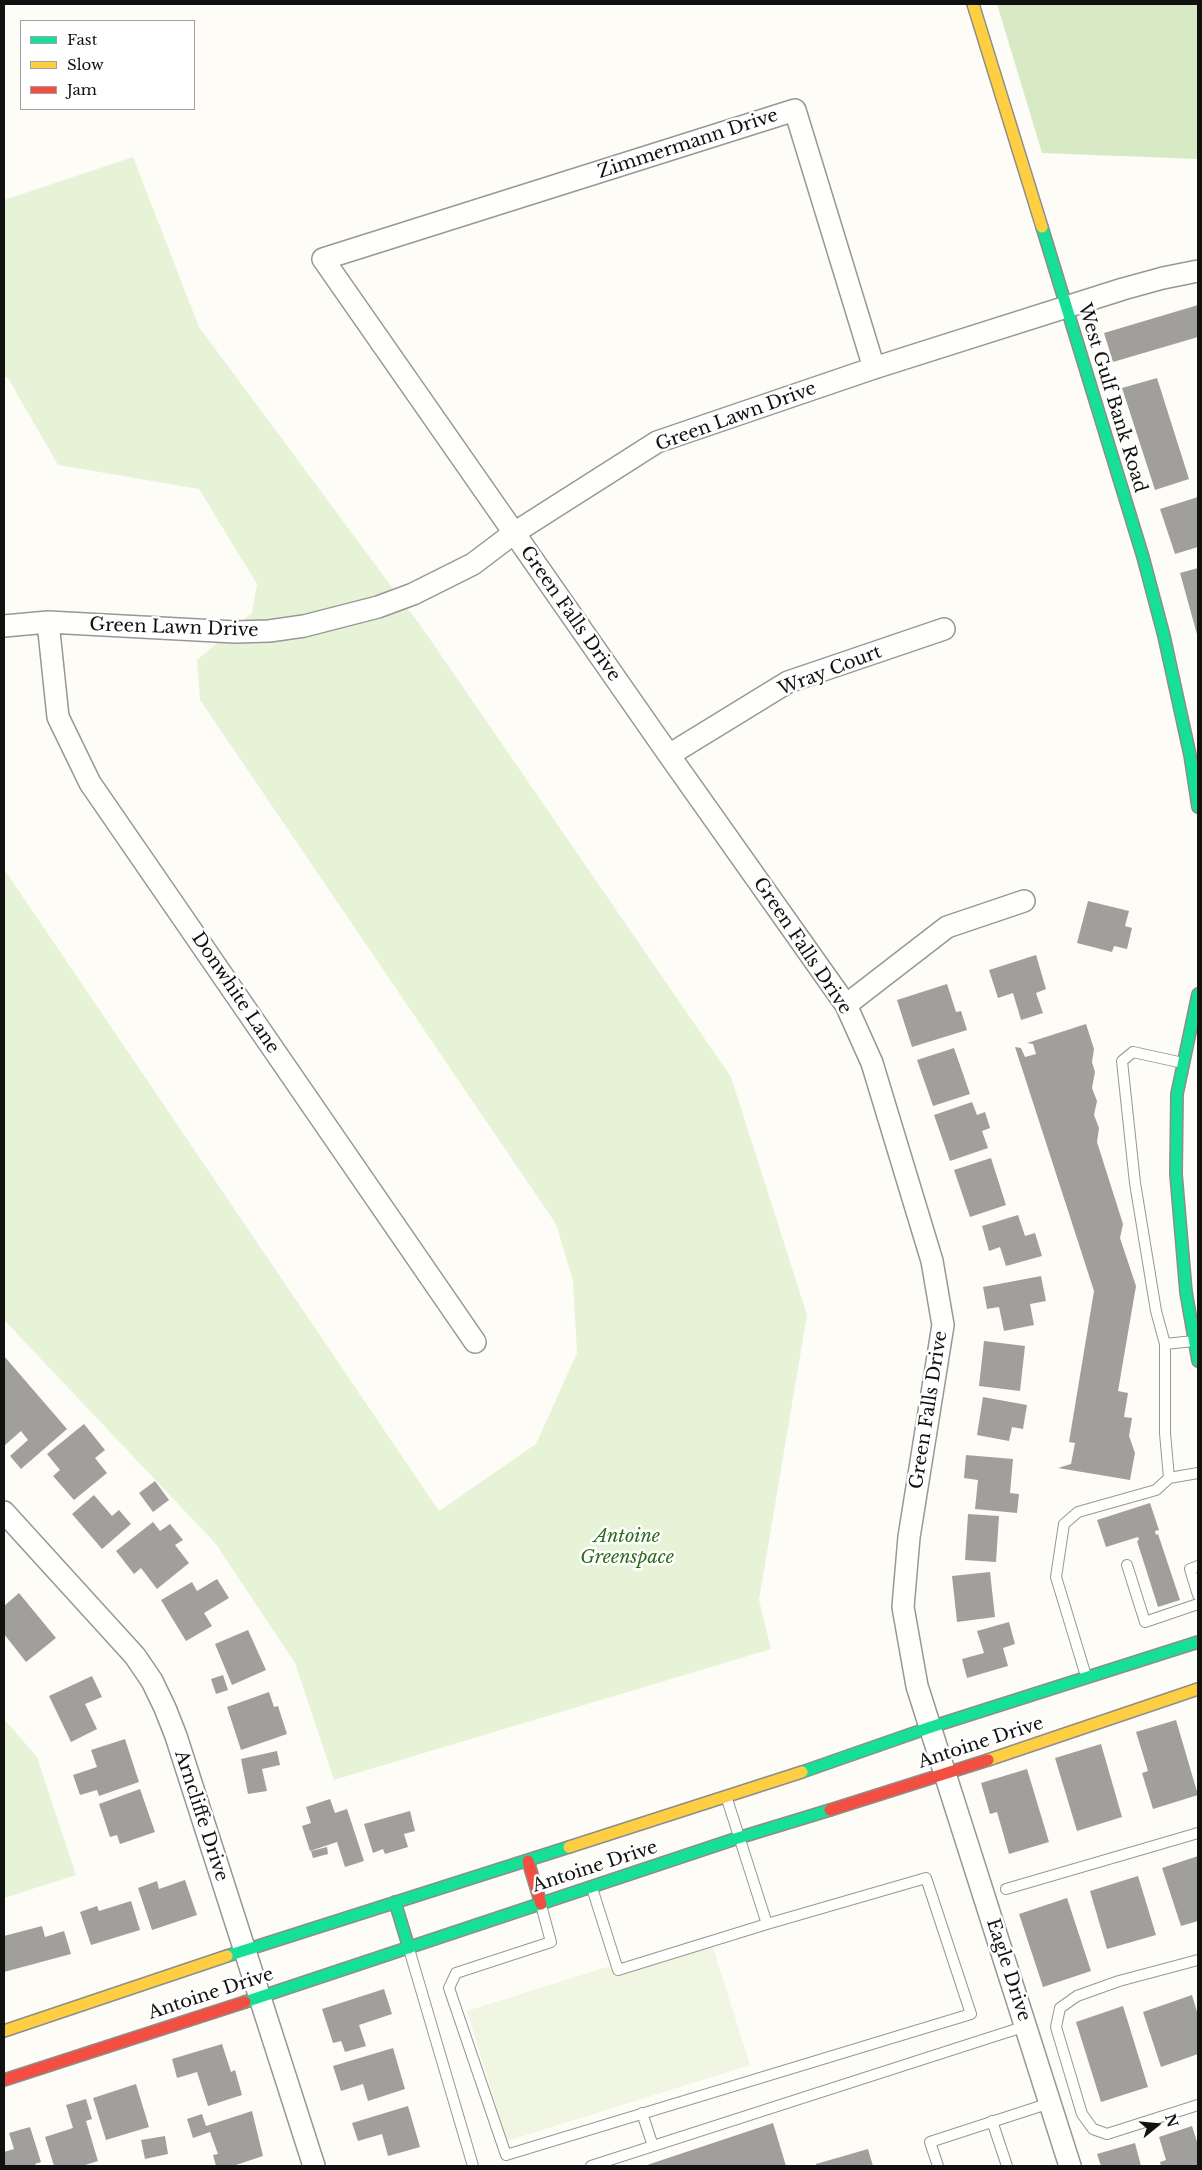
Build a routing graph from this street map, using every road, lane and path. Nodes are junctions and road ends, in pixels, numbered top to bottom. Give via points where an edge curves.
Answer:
1 (972, 4) edge
2 (323, 259) joint
3 (1198, 271) edge
4 (1066, 307) junction
5 (874, 368) junction
6 (514, 534) junction
7 (48, 622) junction
8 (4, 626) edge
9 (944, 629) dead end
10 (669, 755) junction
11 (1196, 770) edge
12 (1198, 807) edge
13 (1024, 902) dead end
14 (1198, 994) edge
15 (846, 1005) junction
16 (1184, 1063) junction
17 (1197, 1340) edge
18 (474, 1342) dead end
19 (1166, 1344) junction
20 (1198, 1361) edge
21 (1198, 1473) edge
22 (1169, 1478) junction
23 (4, 1512) edge
24 (1126, 1565) dead end
25 (1198, 1566) edge
26 (1198, 1595) edge
27 (1198, 1604) edge
28 (1198, 1642) edge
29 (1086, 1678) junction
30 (1198, 1689) edge
31 (931, 1727) junction
32 (946, 1774) junction
33 (726, 1798) junction
34 (1198, 1833) edge
35 (738, 1838) junction
36 (528, 1861) junction
37 (592, 1887) junction
38 (1006, 1889) dead end
39 (395, 1902) junction
40 (541, 1904) junction
41 (767, 1924) junction
42 (409, 1948) junction
43 (245, 1950) junction
44 (1198, 1960) edge
45 (260, 1997) junction
46 (1026, 2026) junction
47 (4, 2031) edge
48 (4, 2080) edge
49 (1050, 2102) junction
50 (1198, 2105) edge
51 (642, 2113) junction
52 (992, 2122) junction
53 (653, 2146) junction
54 (314, 2166) edge
55 (473, 2166) edge
56 (591, 2166) edge
57 (938, 2166) edge
58 (1007, 2166) edge
59 (1070, 2166) edge

1 - 4 main road, West Gulf Bank Road
2 - 5 street, Zimmermann Drive via 795,110
2 - 6 street, Green Falls Drive
3 - 4 street, Green Lawn Drive
4 - 5 street, Green Lawn Drive
4 - 11 main road, West Gulf Bank Road via 1143,557
5 - 6 street, Green Lawn Drive via 658,442
6 - 7 street, Green Lawn Drive via 473,564 413,594 378,607 304,626 236,632
6 - 10 street, Green Falls Drive
7 - 8 street, Green Lawn Drive
7 - 18 street, Donwhite Lane via 58,716 90,783
9 - 10 street, Wray Court via 788,682
10 - 15 street, Green Falls Drive
11 - 12 main road, West Gulf Bank Road
13 - 15 street via 947,927
14 - 16 main road
15 - 31 street, Green Falls Drive via 872,1063 932,1261 943,1325 909,1537 903,1607 917,1686
16 - 17 main road via 1177,1094 1176,1174 1186,1292
16 - 19 lane via 1133,1052 1122,1061 1135,1183 1156,1311
17 - 19 lane
17 - 20 main road
19 - 22 lane via 1165,1432
21 - 22 lane
22 - 29 lane via 1156,1490 1078,1512 1064,1524 1056,1577
23 - 43 street, Arncliffe Drive via 110,1626 152,1681 176,1736
24 - 27 lane via 1145,1622
25 - 26 lane via 1190,1569
28 - 29 main road, Antoine Drive
29 - 31 main road, Antoine Drive
30 - 32 main road, Antoine Drive
31 - 32 street, Green Falls Drive
31 - 33 main road, Antoine Drive
32 - 35 main road, Antoine Drive
32 - 46 street, Eagle Drive
33 - 35 lane
33 - 36 main road, Antoine Drive
34 - 38 lane
35 - 37 main road, Antoine Drive
35 - 41 lane
36 - 39 main road, Antoine Drive
36 - 40 main road
37 - 40 main road, Antoine Drive
37 - 41 lane via 618,1970
39 - 42 main road
39 - 43 main road, Antoine Drive
40 - 42 main road, Antoine Drive
40 - 51 lane via 551,1942 456,1973 449,1988 506,2155
41 - 51 lane via 926,1878 970,2014
42 - 45 main road, Antoine Drive
42 - 55 lane
43 - 45 street, Arncliffe Drive
43 - 47 main road, Antoine Drive
44 - 50 lane via 1077,1996 1060,2008 1056,2027 1082,2114 1093,2129 1107,2134
45 - 48 main road, Antoine Drive
45 - 54 street, Arncliffe Drive
46 - 49 street, Eagle Drive
46 - 53 lane
49 - 52 lane
49 - 59 street, Eagle Drive
51 - 53 lane
52 - 57 lane via 930,2142
52 - 58 lane
53 - 56 lane

